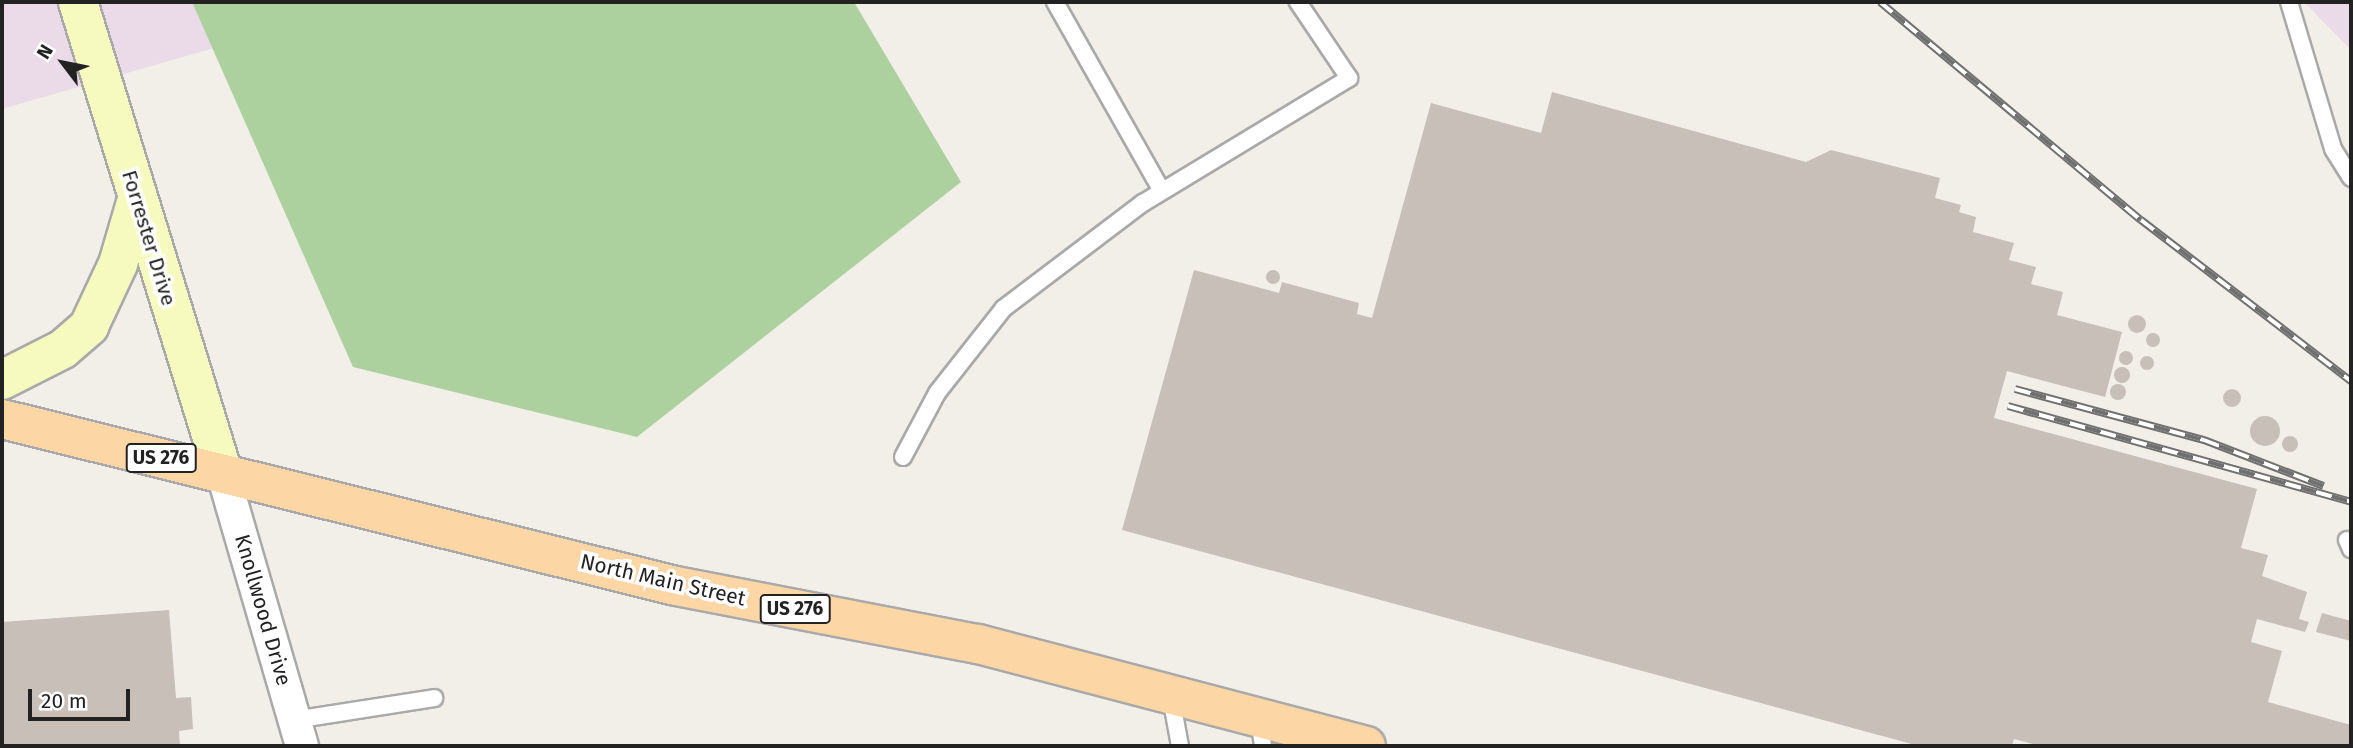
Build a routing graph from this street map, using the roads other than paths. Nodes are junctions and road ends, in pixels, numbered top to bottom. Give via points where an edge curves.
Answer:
1 (78, 2) edge
2 (1055, 2) edge
3 (1298, 2) edge
4 (2289, 2) edge
5 (2351, 178) edge
6 (1162, 191) junction
7 (137, 199) junction
8 (2, 380) edge
9 (2, 419) edge
10 (902, 457) dead end
11 (223, 474) junction
12 (1171, 695) junction
13 (434, 698) dead end
14 (1261, 732) edge
15 (298, 733) edge
16 (1180, 746) edge
17 (1366, 746) edge

1 - 7 street, Forrester Drive
2 - 6 lane
3 - 6 lane via 1349,78
4 - 5 lane via 2333,149
6 - 10 lane via 1004,308 937,393
7 - 8 street via 118,264 89,326 63,349
7 - 11 street, Forrester Drive
9 - 11 main road, North Main Street / US 276
11 - 12 main road, North Main Street / US 276 via 676,586 978,644
11 - 15 street, Knollwood Drive
12 - 14 main road, North Main Street / US 276
12 - 16 lane
13 - 15 lane
14 - 17 main road, North Main Street / US 276

